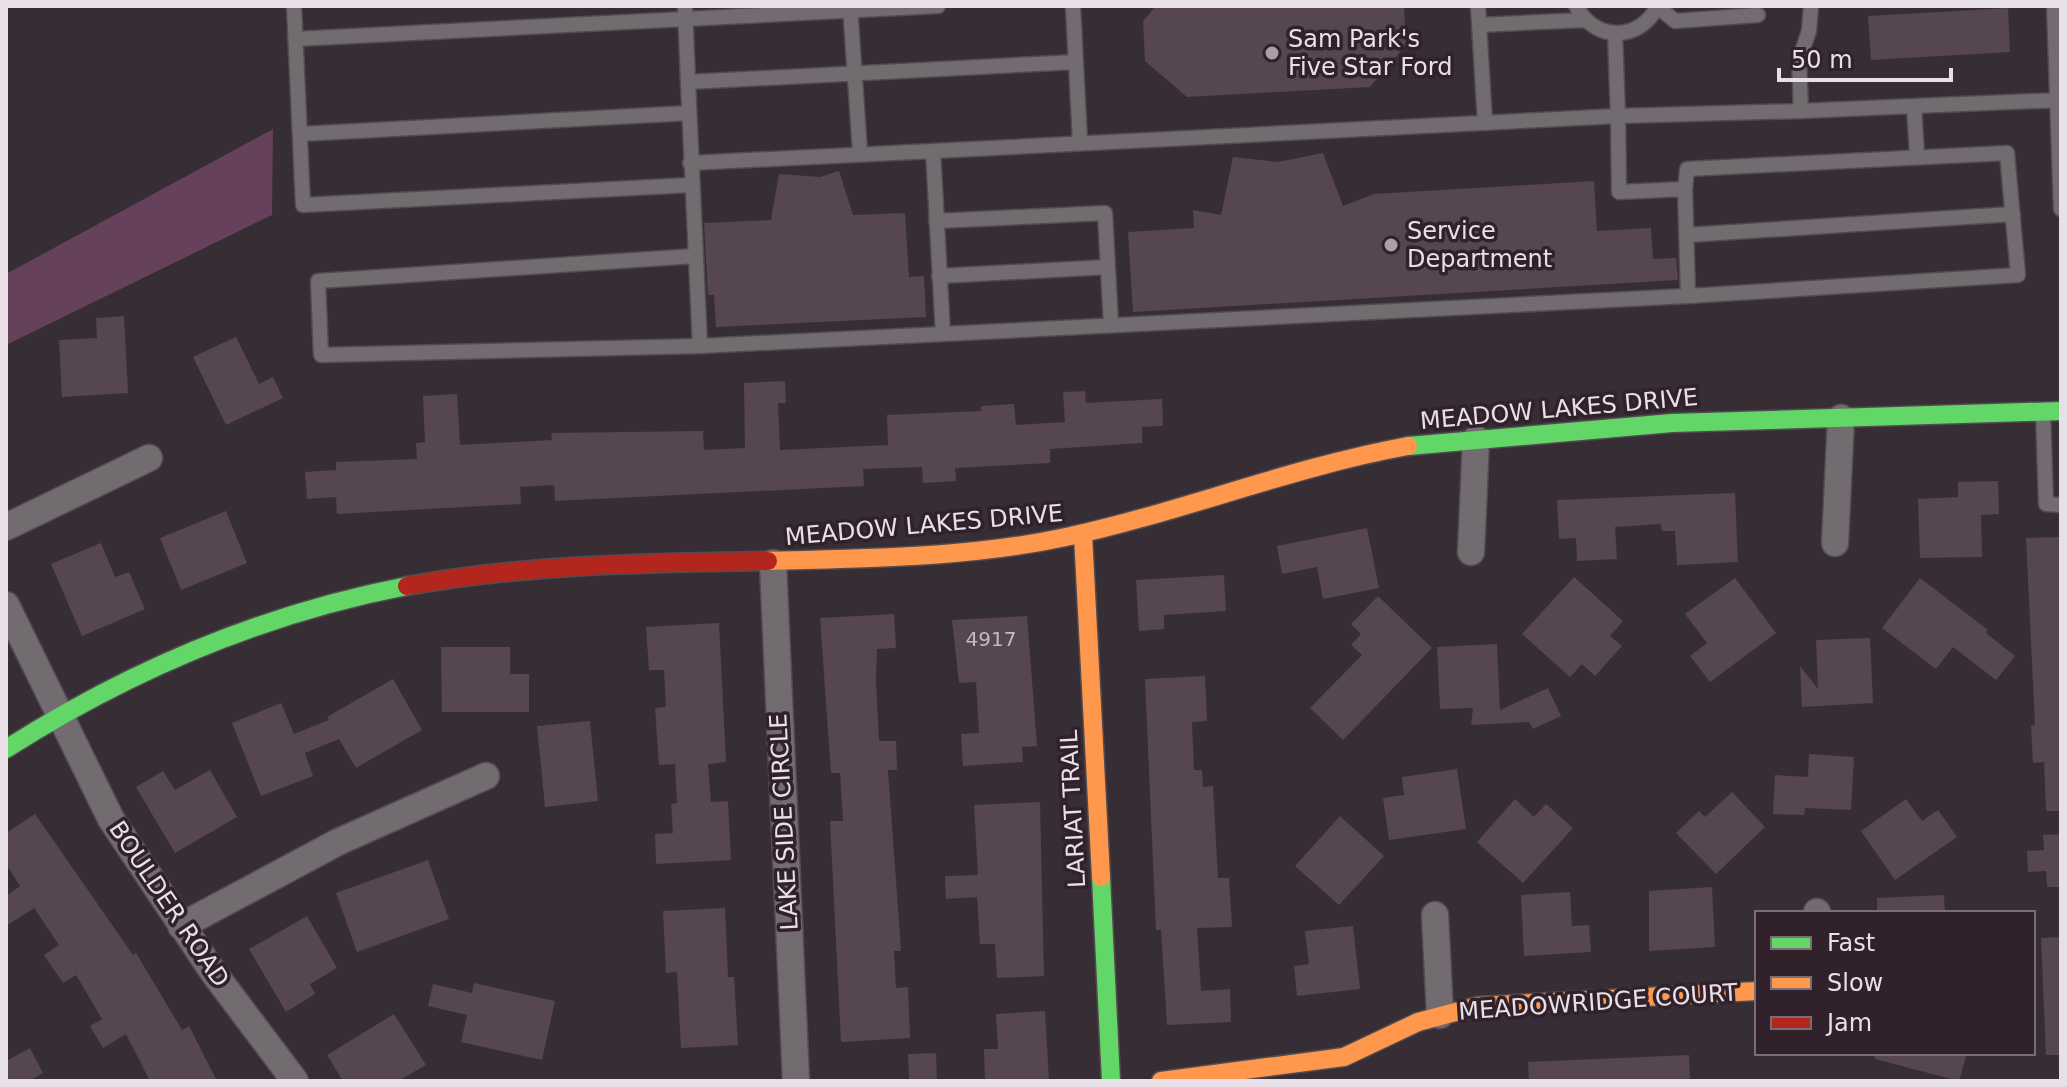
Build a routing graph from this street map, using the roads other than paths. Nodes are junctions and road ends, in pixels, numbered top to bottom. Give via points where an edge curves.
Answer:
1 (294, 6) edge
2 (938, 6) edge
3 (1073, 6) edge
4 (1478, 6) edge
5 (1576, 6) edge
6 (1658, 6) edge
7 (1811, 6) edge
8 (2054, 6) edge
9 (850, 8) edge
10 (686, 12) edge
11 (1758, 15) dead end
12 (1584, 20) junction
13 (1479, 25) junction
14 (1615, 34) junction
15 (295, 39) junction
16 (1076, 62) junction
17 (855, 73) junction
18 (688, 82) junction
19 (2060, 100) edge
20 (1914, 106) junction
21 (1801, 111) junction
22 (689, 113) junction
23 (1618, 116) junction
24 (1485, 123) junction
25 (300, 134) junction
26 (1080, 142) junction
27 (933, 151) junction
28 (860, 152) junction
29 (1917, 155) junction
30 (690, 163) junction
31 (690, 185) junction
32 (1685, 189) junction
33 (2061, 209) edge
34 (2013, 214) junction
35 (936, 221) junction
36 (1687, 235) junction
37 (695, 256) junction
38 (1108, 267) junction
39 (939, 276) junction
40 (1688, 296) junction
41 (1111, 325) junction
42 (943, 334) junction
43 (700, 346) junction
44 (2052, 412) edge
45 (1841, 418) junction
46 (1476, 439) junction
47 (149, 458) dead end
48 (2061, 505) edge
49 (6, 527) edge
50 (1083, 535) junction
51 (1835, 543) dead end
52 (1471, 552) dead end
53 (773, 563) junction
54 (6, 605) edge
55 (59, 717) junction
56 (6, 749) edge
57 (486, 776) dead end
58 (1435, 915) dead end
59 (181, 926) junction
60 (1755, 991) edge
61 (1440, 1015) junction
62 (295, 1081) edge
63 (796, 1081) edge
64 (1111, 1081) edge
65 (1161, 1081) edge

1 - 15 lane
2 - 9 lane
3 - 16 lane
4 - 13 lane
5 - 12 lane
6 - 11 lane via 1675,21
6 - 14 lane via 1641,27
7 - 21 lane via 1799,60
8 - 19 lane
9 - 10 lane
9 - 17 lane
10 - 15 lane
10 - 18 lane
12 - 13 lane
12 - 14 lane
13 - 24 lane
14 - 23 lane
15 - 25 lane
16 - 17 lane
16 - 26 lane
17 - 18 lane
17 - 28 lane
18 - 22 lane
19 - 20 lane
19 - 33 lane
20 - 21 lane
20 - 29 lane
21 - 23 lane
22 - 25 lane
22 - 30 lane
23 - 24 lane
23 - 32 lane via 1619,192
24 - 26 lane
25 - 31 lane via 303,205
26 - 27 lane
27 - 28 lane
27 - 35 lane
28 - 30 lane
29 - 32 lane via 1687,169
29 - 34 lane via 2007,153
30 - 31 lane
31 - 37 lane
32 - 36 lane
34 - 36 lane
34 - 40 lane via 2018,275
35 - 38 lane via 1105,213
35 - 39 lane
36 - 40 lane
37 - 43 lane
37 - 43 lane via 318,281 321,355
38 - 39 lane
38 - 41 lane
39 - 42 lane
40 - 41 lane
41 - 42 lane
42 - 43 lane
44 - 45 street, MEADOW LAKES DRIVE
44 - 48 lane via 2046,504
45 - 46 street, MEADOW LAKES DRIVE via 1660,422
45 - 51 street
46 - 50 street, MEADOW LAKES DRIVE via 1376,453
46 - 52 street
47 - 49 street
50 - 53 street, MEADOW LAKES DRIVE via 1023,545
50 - 64 street, LARIAT TRAIL
53 - 55 street, MEADOW LAKES DRIVE via 578,566 423,582 290,613 228,634 121,682
53 - 63 street, LAKE SIDE CIRCLE
54 - 55 street, BOULDER ROAD
55 - 56 street, MEADOW LAKES DRIVE
55 - 59 street, BOULDER ROAD via 111,819
57 - 59 street via 338,842
58 - 61 street, MEADOWRIDGE COURT
59 - 62 street, BOULDER ROAD
60 - 61 street, MEADOWRIDGE COURT via 1478,1006
61 - 65 street, MEADOWRIDGE COURT via 1344,1057

